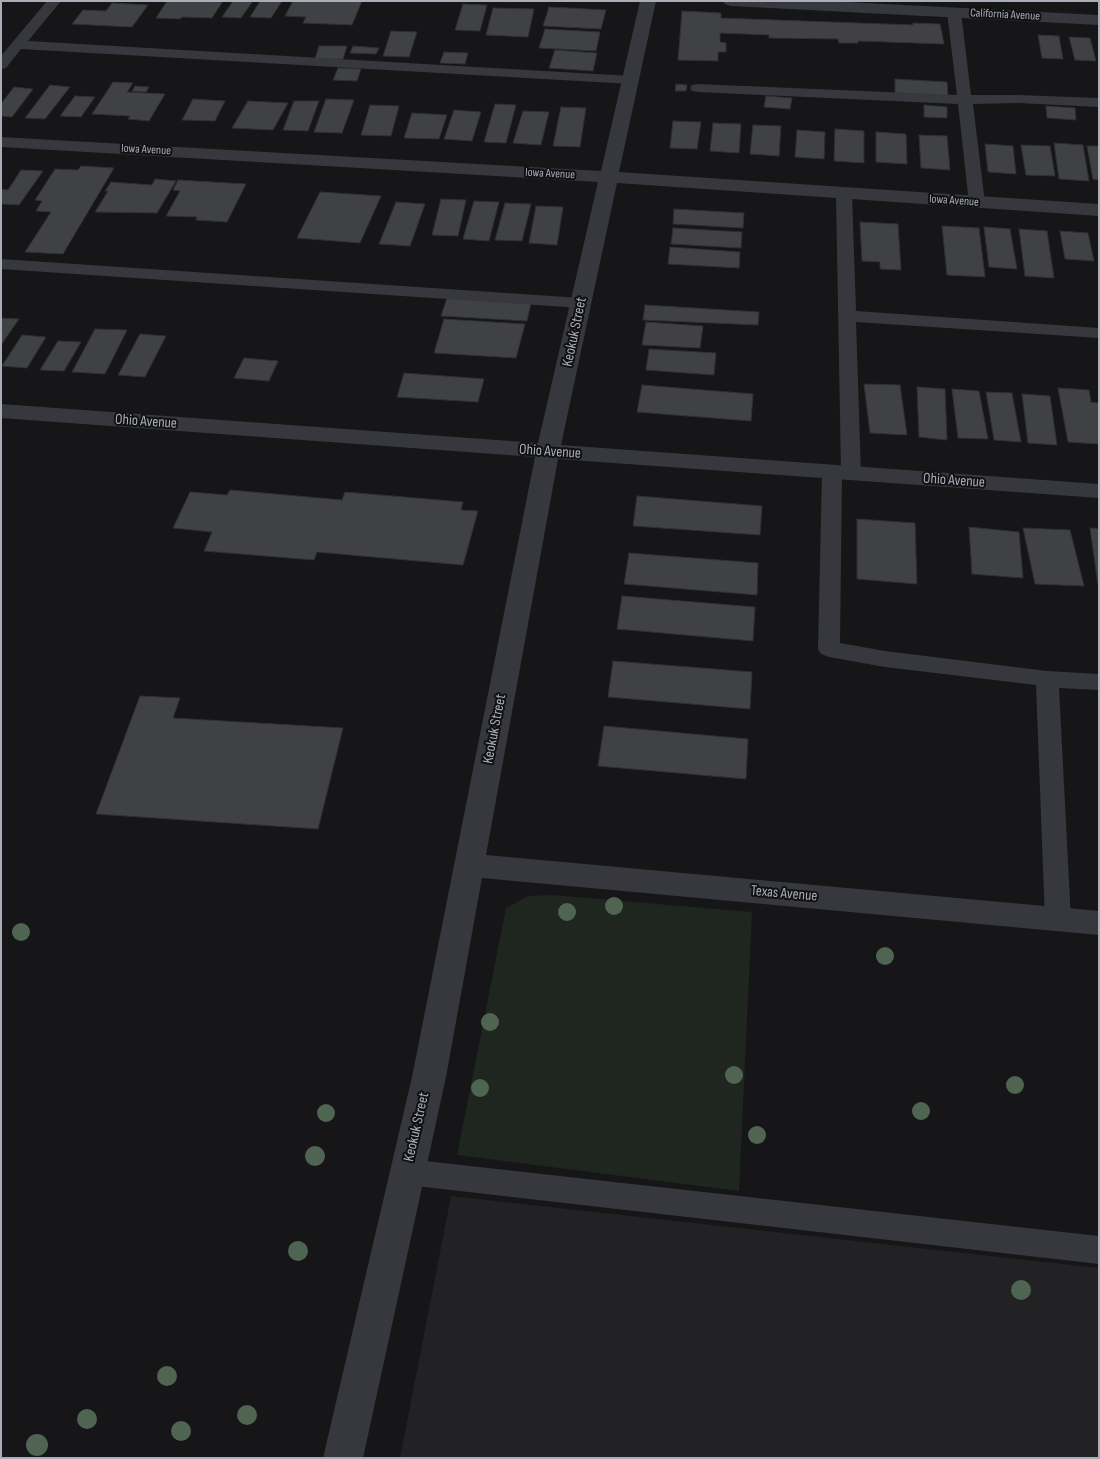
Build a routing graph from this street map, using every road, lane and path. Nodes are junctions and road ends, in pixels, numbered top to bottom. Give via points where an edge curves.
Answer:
1 (54, 1) edge
2 (648, 1) edge
3 (731, 1) edge
4 (843, 4) edge
5 (954, 12) junction
6 (1099, 20) edge
7 (17, 45) junction
8 (1, 65) edge
9 (630, 80) junction
10 (697, 88) dead end
11 (965, 100) junction
12 (1099, 103) edge
13 (1, 142) edge
14 (610, 177) junction
15 (844, 194) junction
16 (977, 203) junction
17 (1099, 210) edge
18 (1, 264) edge
19 (581, 303) junction
20 (848, 316) junction
21 (1099, 333) edge
22 (1, 411) edge
23 (548, 451) junction
24 (842, 473) junction
25 (1099, 492) edge
26 (1047, 679) junction
27 (1099, 682) edge
28 (469, 865) junction
29 (1058, 920) junction
30 (1099, 923) edge
31 (406, 1172) junction
32 (1099, 1250) edge
33 (343, 1458) edge

1 - 7 lane
2 - 9 street, Keokuk Street
3 - 4 street, California Avenue
4 - 5 street, California Avenue
5 - 6 street, California Avenue
5 - 11 lane
7 - 8 lane
7 - 9 lane
9 - 14 street, Keokuk Street
10 - 11 lane
11 - 12 lane
11 - 16 lane
13 - 14 street, Iowa Avenue
14 - 15 street, Iowa Avenue
14 - 19 street, Keokuk Street
15 - 16 street, Iowa Avenue
15 - 20 lane
16 - 17 street, Iowa Avenue
18 - 19 lane
19 - 23 street, Keokuk Street
20 - 21 lane
20 - 24 lane
22 - 23 street, Ohio Avenue
23 - 24 street, Ohio Avenue
23 - 28 street, Keokuk Street
24 - 25 street, Ohio Avenue
24 - 26 lane via 829,649
26 - 27 lane
26 - 29 lane
28 - 29 street, Texas Avenue
28 - 31 street, Keokuk Street via 429,1077
29 - 30 street, Texas Avenue
31 - 32 lane
31 - 33 street, Keokuk Street

